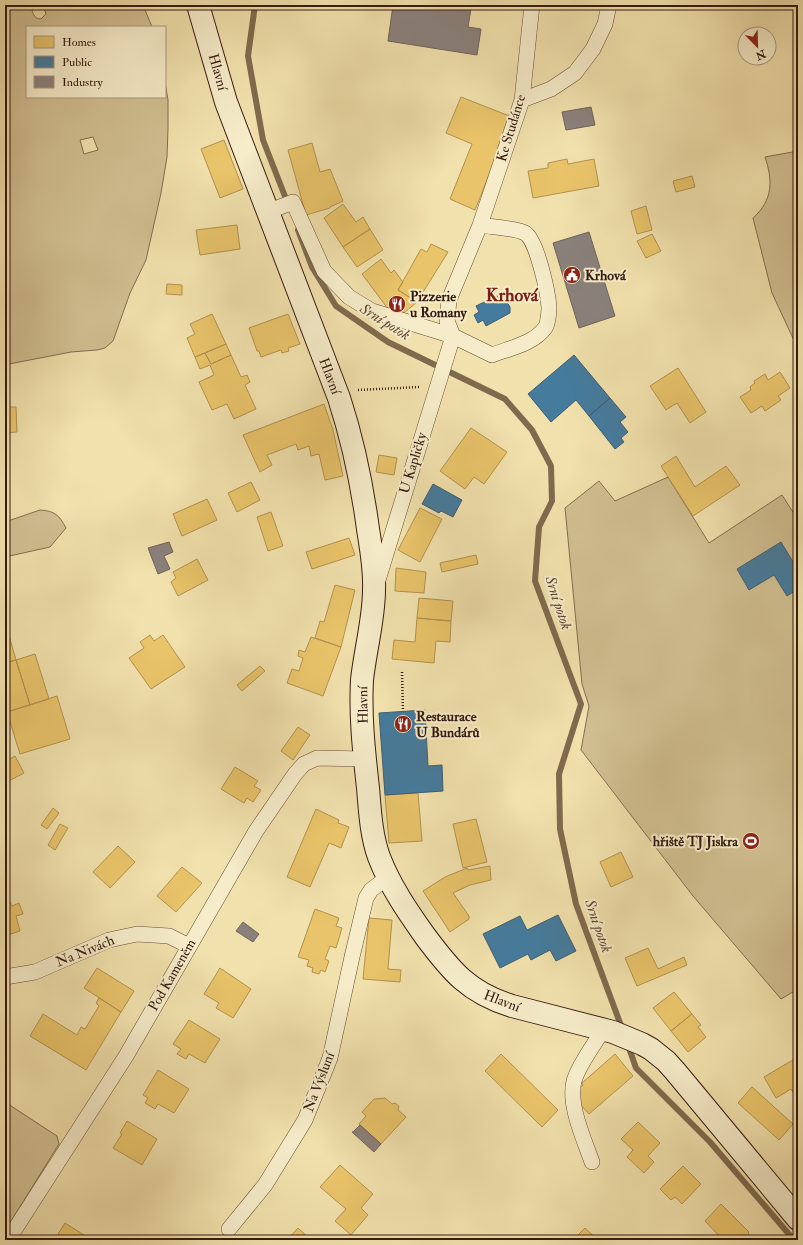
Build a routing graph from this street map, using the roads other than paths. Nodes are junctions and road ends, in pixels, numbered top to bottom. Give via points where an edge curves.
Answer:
1 (198, 5) edge
2 (532, 5) edge
3 (609, 5) edge
4 (522, 100) junction
5 (273, 210) junction
6 (480, 225) junction
7 (452, 336) junction
8 (374, 591) junction
9 (364, 759) junction
10 (388, 877) junction
11 (189, 946) junction
12 (5, 977) edge
13 (608, 1031) junction
14 (592, 1162) dead end
15 (798, 1219) edge
16 (229, 1229) dead end
17 (8, 1240) edge

1 - 5 street, Hlavní via 226,102
2 - 4 street, Ke Studánce
3 - 4 street via 602,30 575,73 551,89
4 - 6 street, Ke Studánce
5 - 7 street via 293,202 324,271 349,297 372,311
5 - 8 street, Hlavní via 349,427 364,494
6 - 7 street, U Kapličky via 449,300 447,321
6 - 7 street via 526,233 533,242 540,262 549,308 546,327 533,340 492,355
7 - 8 street, U Kapličky
8 - 9 street, Hlavní via 362,685
9 - 10 street, Hlavní via 373,836
9 - 11 street, Pod Kameněm via 317,758 299,769 256,831
10 - 13 street, Hlavní via 437,951 459,976 477,991 501,1003
10 - 16 street, Na Výsluní via 371,890 366,898 330,1058 305,1120 265,1185
11 - 12 street, Na Nivách via 169,936 138,934 109,940 35,972
11 - 17 street, Pod Kameněm via 126,1056
13 - 14 street via 578,1073 573,1086 575,1110
13 - 15 street, Hlavní via 642,1044 658,1054

